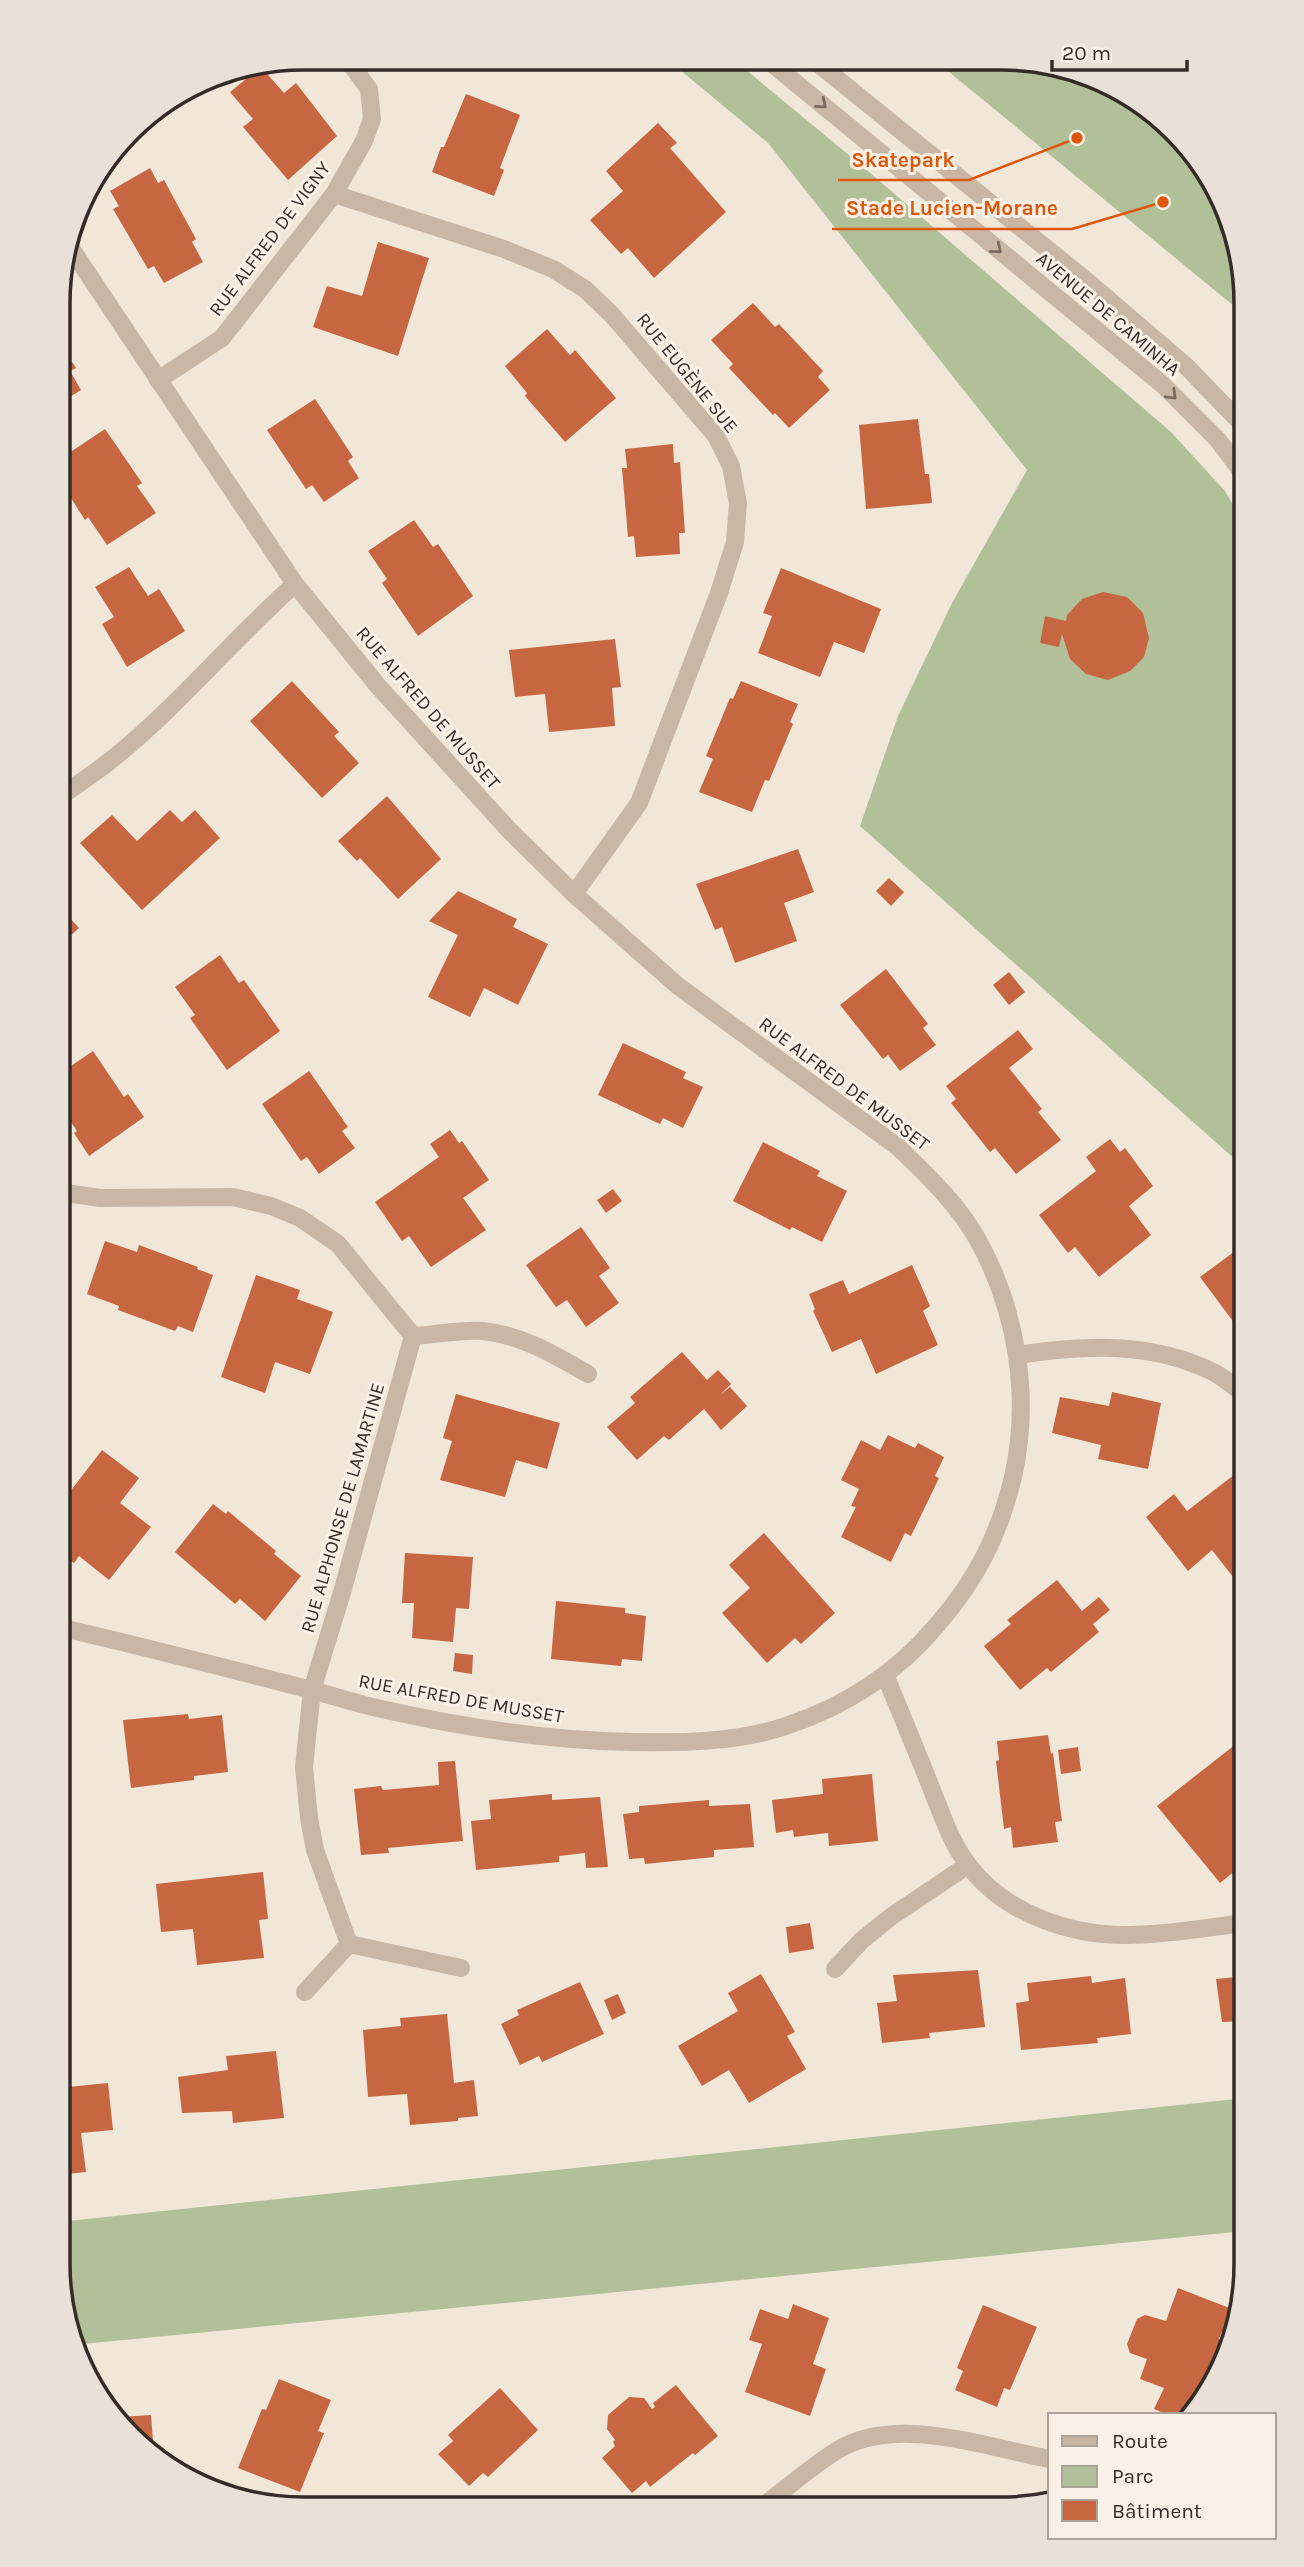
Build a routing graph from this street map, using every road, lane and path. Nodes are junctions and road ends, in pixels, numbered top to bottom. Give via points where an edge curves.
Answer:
1 (355, 70) edge
2 (780, 70) edge
3 (826, 70) edge
4 (334, 194) junction
5 (75, 254) edge
6 (158, 380) junction
7 (1234, 416) edge
8 (1234, 461) edge
9 (295, 584) junction
10 (70, 789) edge
11 (574, 894) junction
12 (70, 1194) edge
13 (413, 1336) junction
14 (1018, 1355) junction
15 (588, 1374) dead end
16 (1234, 1387) edge
17 (70, 1630) edge
18 (886, 1676) junction
19 (312, 1690) junction
20 (968, 1865) junction
21 (1234, 1924) edge
22 (349, 1944) junction
23 (461, 1968) dead end
24 (835, 1969) dead end
25 (305, 1992) dead end
26 (1048, 2459) edge
27 (773, 2497) edge

1 - 4 street, RUE ALFRED DE VIGNY via 369,89 372,119
2 -> 8 street, AVENUE DE CAMINHA via 1162,384
3 - 7 street, AVENUE DE CAMINHA via 1088,282 1186,366
4 - 6 street, RUE ALFRED DE VIGNY via 222,338
4 - 11 street, RUE EUGÈNE SUE via 504,249 553,269 585,289 716,436 731,466 738,503 735,541 719,593 639,803
5 - 6 street, RUE ALFRED DE MUSSET
6 - 9 street, RUE ALFRED DE MUSSET
9 - 10 street via 180,698 116,756
9 - 11 street, RUE ALFRED DE MUSSET via 378,686
11 - 14 street, RUE ALFRED DE MUSSET via 678,986 898,1147 929,1177 978,1240 1000,1288
12 - 13 street via 100,1198 233,1198 300,1218 338,1244
13 - 15 street via 500,1334 554,1354
13 - 19 street, RUE ALPHONSE DE LAMARTINE
14 - 16 street via 1068,1348 1153,1351 1184,1359
14 - 18 street, RUE ALFRED DE MUSSET via 1019,1436 996,1535 975,1577 942,1620
17 - 19 street, RUE ALFRED DE MUSSET
18 - 19 street, RUE ALFRED DE MUSSET via 786,1726 733,1738 667,1743 517,1734 385,1710
18 - 20 street via 945,1821
19 - 22 street via 304,1767 309,1818 315,1850
20 - 21 street via 991,1890 1027,1912 1065,1927 1130,1936
20 - 24 street via 892,1916
22 - 23 street
22 - 25 street
26 - 27 street via 948,2437 875,2436 838,2450

